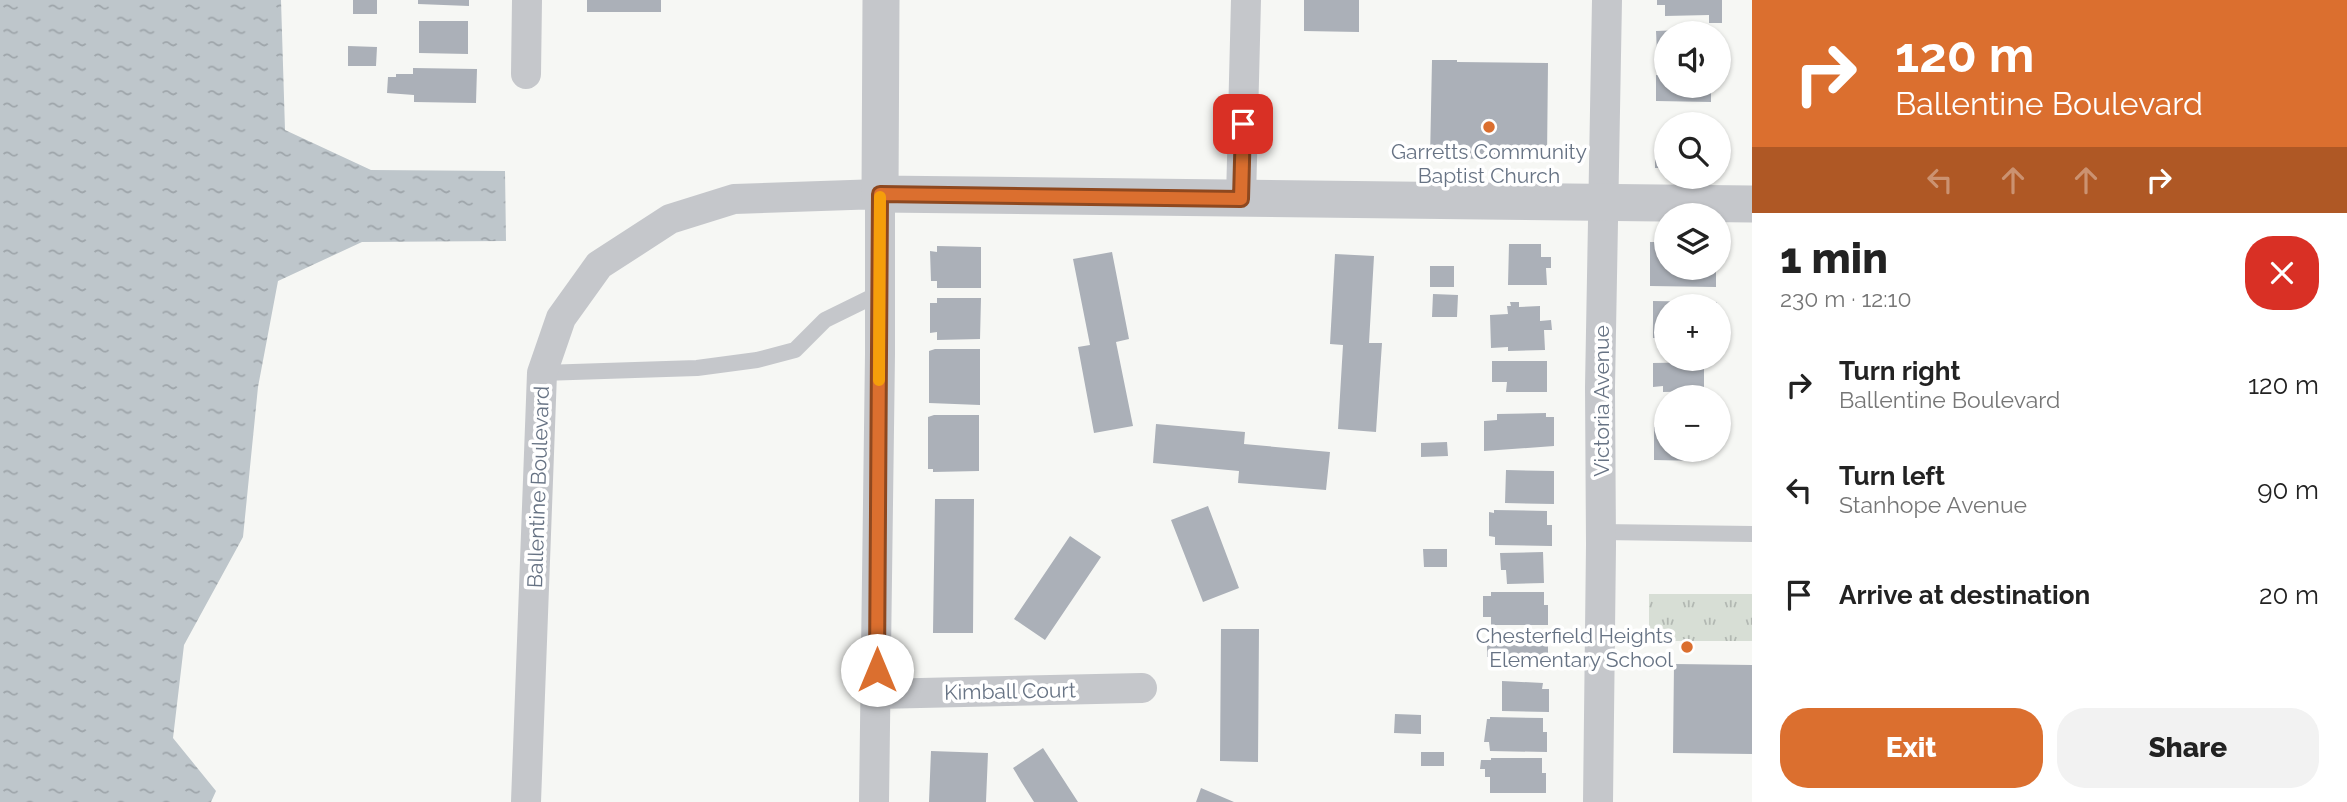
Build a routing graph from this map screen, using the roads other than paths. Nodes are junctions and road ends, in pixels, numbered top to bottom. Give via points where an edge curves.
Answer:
1 (527, 0) edge
2 (881, 0) edge
3 (1246, 0) edge
4 (1607, 0) edge
5 (526, 74) dead end
6 (880, 194) junction
7 (1241, 199) junction
8 (1605, 202) junction
9 (1752, 204) edge
10 (880, 293) junction
11 (542, 373) junction
12 (1601, 532) junction
13 (1752, 534) edge
14 (1142, 688) dead end
15 (877, 694) junction
16 (526, 802) edge
17 (874, 802) edge
18 (1598, 802) edge

1 - 5 street
2 - 6 street
3 - 7 street
4 - 8 street, Victoria Avenue
6 - 7 street, Ballentine Boulevard
6 - 10 street
6 - 11 street, Ballentine Boulevard via 734,199 670,219 599,265 561,318
7 - 8 street, Ballentine Boulevard
8 - 9 street, Ballentine Boulevard
8 - 12 street, Victoria Avenue
10 - 11 lane via 825,320 795,350 757,360 697,368
10 - 15 street
11 - 16 street, Ballentine Boulevard
12 - 13 lane
12 - 18 street, Victoria Avenue
14 - 15 street, Kimball Court
15 - 17 street

